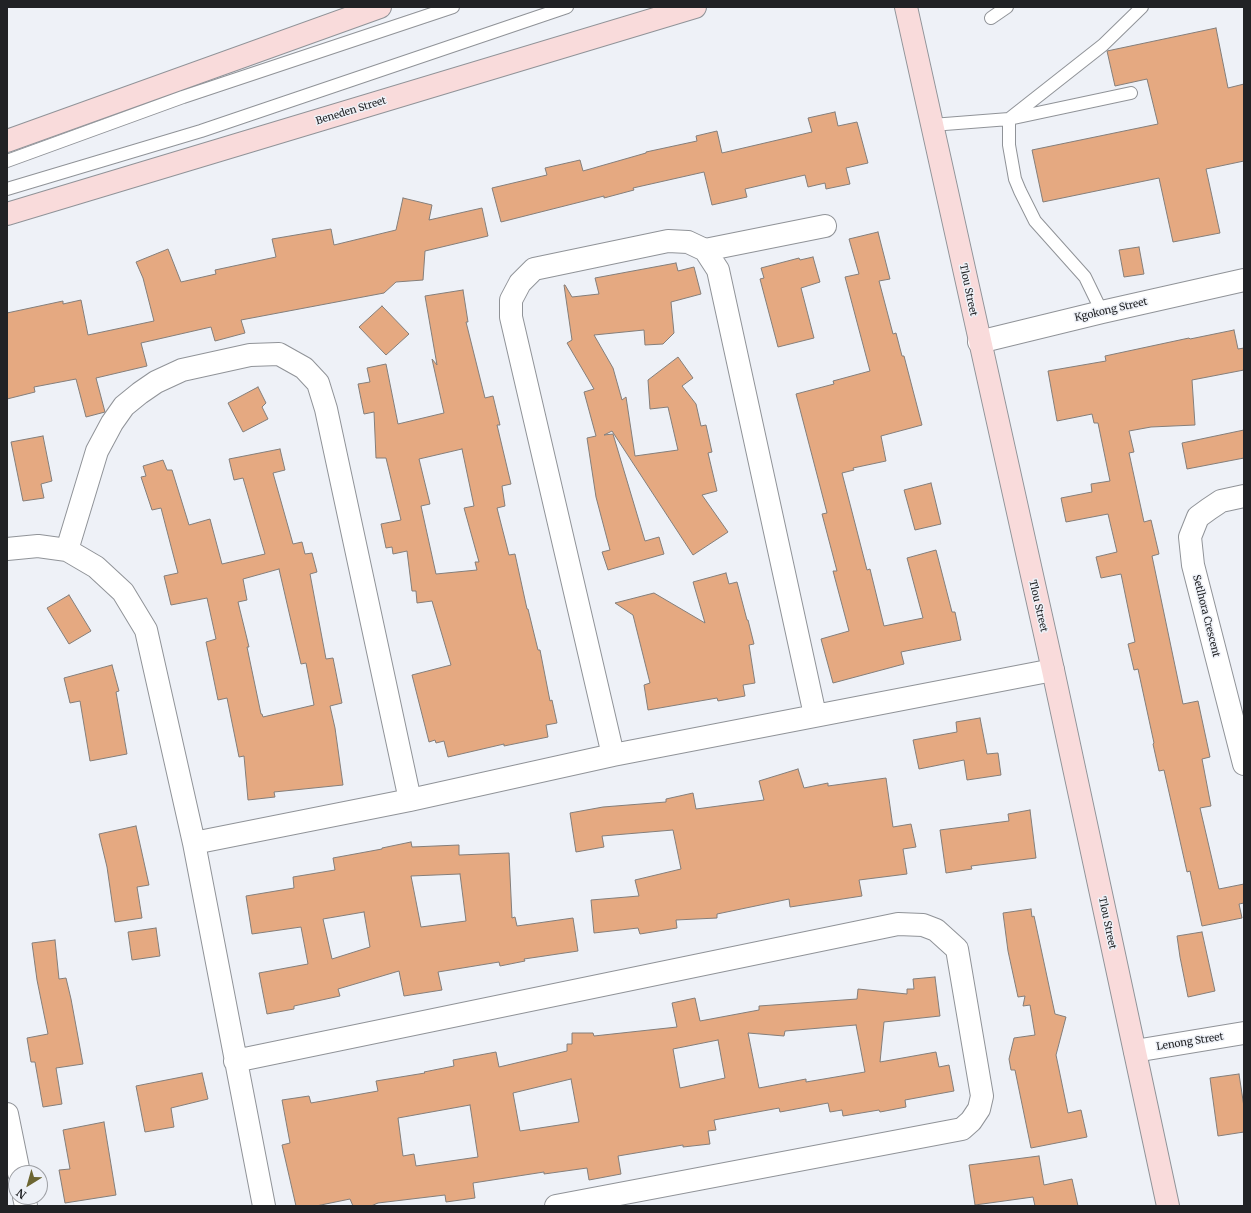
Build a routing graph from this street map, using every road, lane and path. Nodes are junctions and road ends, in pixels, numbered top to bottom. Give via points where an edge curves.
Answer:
1 (380, 7) edge
2 (453, 7) edge
3 (567, 7) edge
4 (695, 7) edge
5 (906, 7) edge
6 (1007, 7) edge
7 (1142, 7) edge
8 (991, 18) dead end
9 (1131, 93) dead end
10 (1009, 119) junction
11 (932, 125) junction
12 (7, 141) edge
13 (7, 160) edge
14 (7, 189) edge
15 (7, 214) edge
16 (825, 226) dead end
17 (705, 250) junction
18 (1244, 280) edge
19 (1102, 312) junction
20 (979, 342) junction
21 (1244, 496) edge
22 (7, 547) edge
23 (67, 550) junction
24 (1053, 670) junction
25 (815, 715) junction
26 (613, 755) junction
27 (1244, 764) edge
28 (410, 800) junction
29 (194, 843) junction
30 (1244, 1033) edge
31 (1135, 1051) junction
32 (235, 1061) junction
33 (7, 1114) edge
34 (17, 1165) edge
35 (264, 1206) edge
36 (556, 1206) edge
37 (1168, 1206) edge

1 - 12 street
2 - 13 lane via 183,97
3 - 14 lane via 201,131
4 - 15 street, Beneden Street
5 - 11 street, Tlou Street
6 - 8 lane
7 - 10 lane via 1103,45
9 - 10 lane
10 - 11 lane
10 - 19 lane via 1009,146 1014,179 1035,221 1085,277
11 - 20 street, Tlou Street
16 - 17 street
17 - 25 street via 718,270
17 - 26 street via 688,242 668,241 534,269 520,283 510,300 511,317
18 - 19 street, Kgokong Street
19 - 20 street, Kgokong Street
20 - 24 street, Tlou Street
21 - 27 street, Setlhora Crescent via 1221,501 1209,508 1198,517 1190,537 1193,565
22 - 23 street via 38,546
23 - 28 street via 97,451 124,406 140,392 182,370 250,355 279,354 304,368 318,382 326,409
23 - 29 street via 96,567 123,592 146,630
24 - 25 street
24 - 31 street, Tlou Street
25 - 26 street
26 - 28 street
28 - 29 street
29 - 32 street
30 - 31 street, Lenong Street
31 - 37 street, Tlou Street
32 - 35 street
32 - 36 street via 898,924 923,925 936,930 957,949 982,1096 979,1109 962,1129
33 - 34 street

